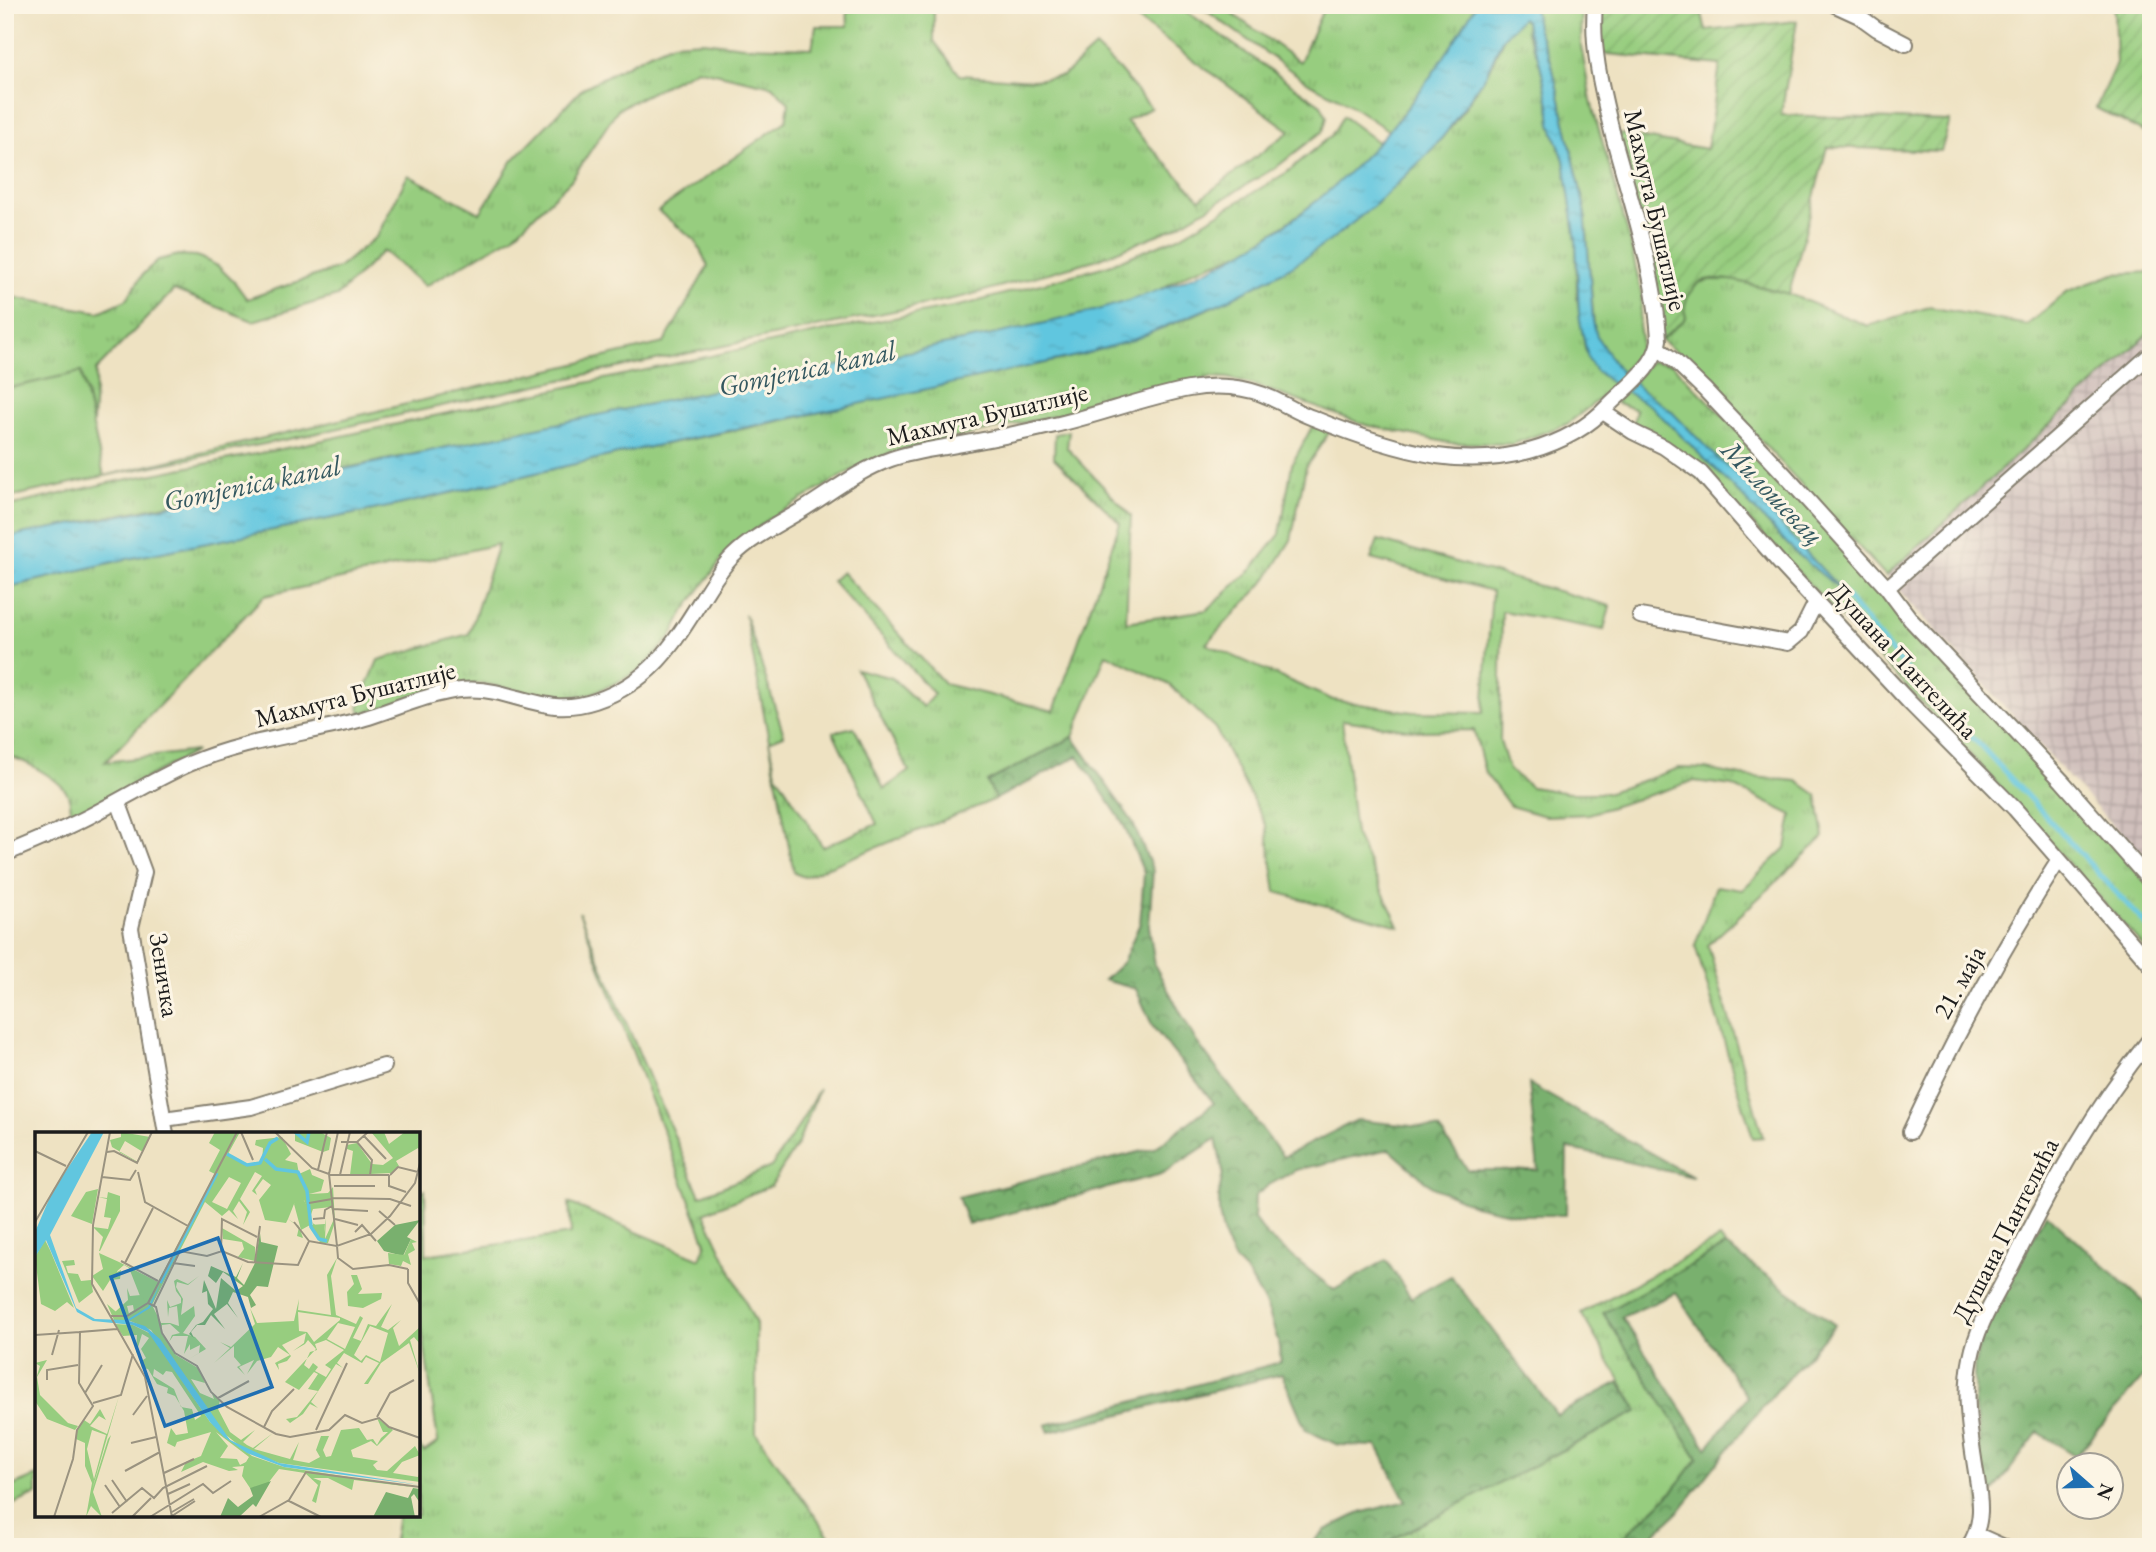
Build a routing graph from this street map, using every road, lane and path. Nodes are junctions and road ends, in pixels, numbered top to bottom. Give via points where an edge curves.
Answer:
1 (1595, 5) edge
2 (1835, 5) edge
3 (1906, 44) dead end
4 (1658, 348) junction
5 (2151, 354) edge
6 (1603, 412) junction
7 (1887, 588) junction
8 (1816, 602) junction
9 (1640, 616) dead end
10 (118, 801) junction
11 (5, 854) edge
12 (2059, 860) junction
13 (2151, 882) edge
14 (2151, 965) edge
15 (2151, 1038) edge
16 (384, 1066) dead end
17 (165, 1127) edge
18 (1910, 1132) dead end
19 (1971, 1540) edge
20 (2004, 1547) edge

1 - 4 street, Махмута Бушатлије via 1602,94 1645,255
2 - 3 street
4 - 6 street, Махмута Бушатлије
4 - 7 street via 1705,390
5 - 7 street
6 - 8 street, Душана Пантелића via 1700,473
6 - 10 street, Махмута Бушатлије via 1574,433 1530,451 1489,458 1439,456 1308,417 1266,395 1231,386 1203,386 1047,427 910,453 862,474 732,557 662,658 623,689 593,702 568,706 548,706 492,691 440,693 358,721 226,750 186,765
7 - 13 street via 1911,620
8 - 9 street via 1801,632 1788,643
8 - 12 street, Душана Пантелића
10 - 11 street, Махмута Бушатлије
10 - 17 street, Зеничка via 144,872 131,928
12 - 14 street, Душана Пантелића
12 - 18 street, 21. маја via 1947,1054
15 - 19 street, Душана Пантелића via 2088,1123 1981,1326 1967,1384 1981,1506 1979,1526
16 - 17 street, Зеничка via 251,1107
19 - 20 street

